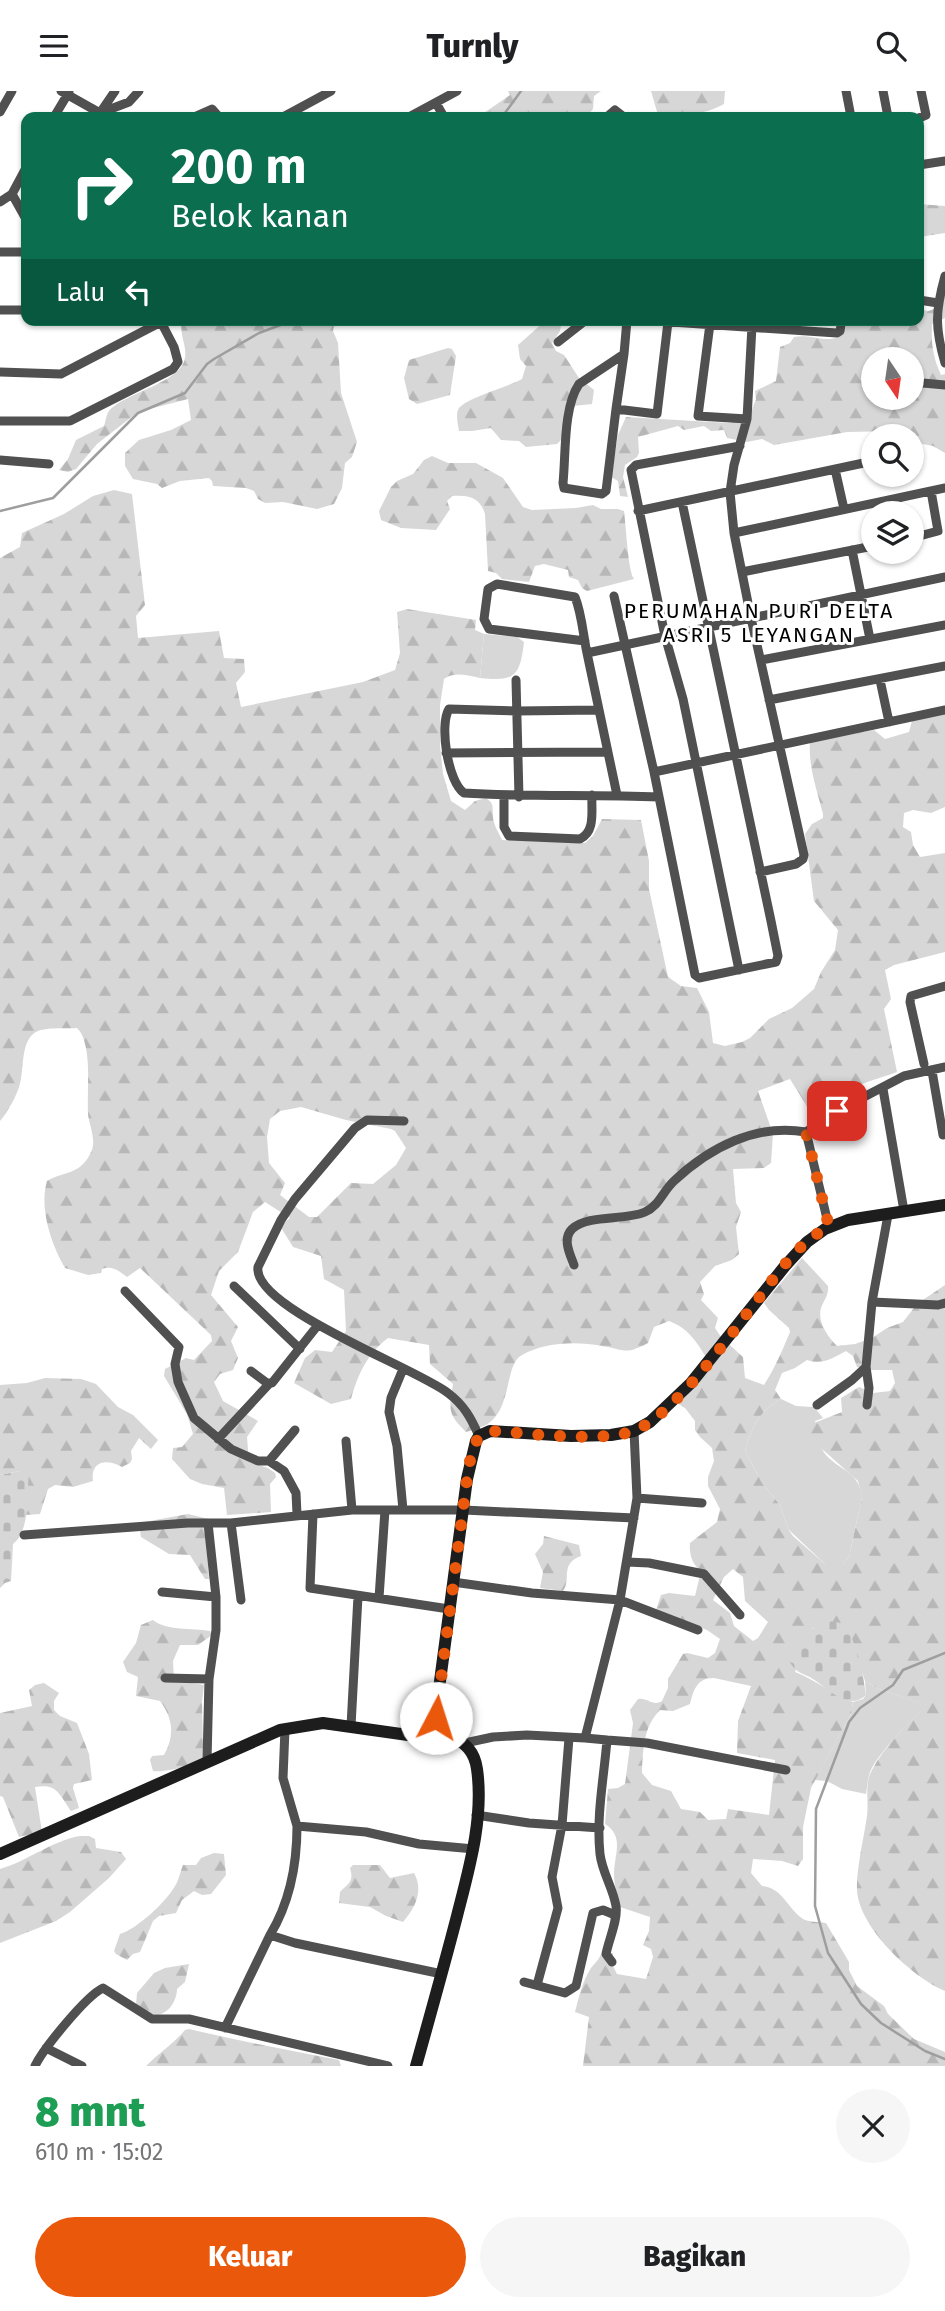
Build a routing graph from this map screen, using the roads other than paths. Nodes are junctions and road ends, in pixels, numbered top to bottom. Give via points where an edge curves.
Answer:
1 (12, 91) edge
2 (115, 91) edge
3 (139, 91) edge
4 (331, 91) edge
5 (457, 91) edge
6 (846, 91) edge
7 (883, 91) edge
8 (921, 91) edge
9 (66, 93) edge
10 (317, 95) edge
11 (436, 103) junction
12 (0, 111) edge
13 (56, 112) edge
14 (98, 112) edge
15 (101, 112) edge
16 (103, 112) edge
17 (291, 112) edge
18 (419, 112) edge
19 (441, 112) edge
20 (850, 112) edge
21 (887, 112) edge
22 (924, 116) edge
23 (945, 161) edge
24 (924, 164) edge
25 (21, 177) edge
26 (12, 194) junction
27 (0, 202) edge
28 (21, 210) edge
29 (0, 252) edge
30 (21, 252) edge
31 (945, 277) edge
32 (924, 301) edge
33 (938, 303) junction
34 (0, 310) edge
35 (21, 310) edge
36 (151, 326) edge
37 (163, 326) edge
38 (578, 326) edge
39 (626, 326) edge
40 (668, 326) edge
41 (710, 326) edge
42 (752, 326) joint
43 (841, 326) edge
44 (558, 342) dead end
45 (624, 354) junction
46 (945, 363) edge
47 (0, 372) edge
48 (924, 383) edge
49 (945, 385) edge
50 (616, 409) junction
51 (747, 419) junction
52 (0, 421) edge
53 (740, 446) junction
54 (0, 460) edge
55 (49, 464) dead end
56 (861, 464) edge
57 (835, 469) junction
58 (945, 488) edge
59 (930, 491) junction
60 (730, 492) junction
61 (682, 502) junction
62 (844, 509) junction
63 (638, 511) junction
64 (734, 533) junction
65 (924, 535) edge
66 (861, 548) edge
67 (852, 550) junction
68 (742, 572) junction
69 (945, 577) edge
70 (861, 595) junction
71 (614, 596) dead end
72 (751, 618) junction
73 (945, 625) edge
74 (708, 627) junction
75 (665, 636) junction
76 (870, 639) junction
77 (585, 642) junction
78 (627, 644) junction
79 (587, 653) junction
80 (761, 660) junction
81 (945, 666) edge
82 (516, 680) dead end
83 (880, 680) junction
84 (769, 700) junction
85 (599, 710) junction
86 (945, 710) edge
87 (517, 712) junction
88 (889, 722) junction
89 (779, 745) junction
90 (446, 753) junction
91 (608, 753) junction
92 (519, 754) junction
93 (735, 754) junction
94 (696, 763) junction
95 (654, 772) junction
96 (592, 795) junction
97 (617, 795) junction
98 (504, 796) junction
99 (519, 797) junction
100 (659, 797) junction
101 (760, 872) junction
102 (739, 970) junction
103 (945, 986) edge
104 (945, 1067) edge
105 (928, 1068) junction
106 (883, 1089) junction
107 (404, 1121) dead end
108 (806, 1132) junction
109 (943, 1135) edge
110 (945, 1205) edge
111 (904, 1211) junction
112 (888, 1215) junction
113 (829, 1227) junction
114 (574, 1265) dead end
115 (234, 1286) dead end
116 (125, 1291) dead end
117 (872, 1302) junction
118 (945, 1303) edge
119 (318, 1325) junction
120 (300, 1349) junction
121 (866, 1367) junction
122 (403, 1369) junction
123 (251, 1371) dead end
124 (269, 1384) junction
125 (817, 1405) dead end
126 (867, 1405) dead end
127 (295, 1430) dead end
128 (634, 1431) junction
129 (479, 1436) junction
130 (218, 1439) junction
131 (346, 1441) dead end
132 (269, 1461) junction
133 (637, 1498) junction
134 (702, 1503) dead end
135 (352, 1510) junction
136 (385, 1510) junction
137 (403, 1510) junction
138 (464, 1510) junction
139 (297, 1514) junction
140 (313, 1514) junction
141 (634, 1518) junction
142 (208, 1523) junction
143 (231, 1523) junction
144 (24, 1535) dead end
145 (627, 1562) junction
146 (453, 1582) junction
147 (162, 1592) dead end
148 (358, 1595) junction
149 (216, 1597) junction
150 (379, 1598) junction
151 (242, 1599) dead end
152 (620, 1600) junction
153 (449, 1609) junction
154 (740, 1615) dead end
155 (698, 1630) dead end
156 (165, 1678) dead end
157 (209, 1679) junction
158 (351, 1726) junction
159 (285, 1729) junction
160 (443, 1730) junction
161 (569, 1738) junction
162 (585, 1738) junction
163 (607, 1740) junction
164 (466, 1743) junction
165 (207, 1761) junction
166 (786, 1770) dead end
167 (476, 1815) junction
168 (562, 1825) junction
169 (298, 1826) junction
170 (600, 1828) junction
171 (474, 1849) junction
172 (0, 1854) edge
173 (615, 1915) junction
174 (270, 1935) junction
175 (612, 1962) dead end
176 (442, 1975) junction
177 (524, 1982) dead end
178 (537, 1985) junction
179 (225, 2028) junction
180 (46, 2048) junction
181 (35, 2066) edge
182 (82, 2066) edge
183 (388, 2066) edge
184 (416, 2066) edge

1 - 12 street
2 - 15 street
3 - 16 street via 129,102
4 - 10 street
5 - 11 street
6 - 20 street
7 - 21 street
8 - 22 street
9 - 13 street
9 - 14 street
10 - 17 street
11 - 18 street
11 - 19 street
23 - 24 street
25 - 26 street
26 - 27 street
26 - 28 street
29 - 30 street
31 - 33 street
32 - 33 street
33 - 46 street via 936,327
34 - 35 street
36 - 47 street via 61,374
37 - 52 street via 178,362 173,369 70,421
38 - 44 street
39 - 45 street
40 - 50 street via 657,414
41 - 51 street via 698,416
42 - 43 street via 836,333
42 - 51 street
45 - 50 street
45 - 50 street via 575,390 564,488 606,491
48 - 49 street
51 - 53 street
53 - 60 street
53 - 63 street via 633,467
54 - 55 street
56 - 57 street
57 - 60 street
57 - 62 street
58 - 59 street
59 - 62 street
59 - 65 street via 938,531
60 - 61 street
60 - 64 street
61 - 63 street
61 - 74 street
62 - 64 street
63 - 75 street
64 - 68 street
66 - 67 street
67 - 68 street
67 - 70 street
68 - 72 street
69 - 70 street
70 - 72 street
70 - 76 street
71 - 78 street
72 - 74 street
72 - 80 street
73 - 76 street
74 - 75 street
74 - 93 street
75 - 78 street
75 - 94 street
76 - 80 street
77 - 77 street via 575,597 496,584 488,589 484,619 489,629
77 - 79 street
78 - 79 street
78 - 95 street
79 - 85 street
80 - 84 street
81 - 83 street
82 - 87 street
83 - 84 street
83 - 88 street
84 - 89 street
85 - 87 street
85 - 91 street
86 - 88 street
87 - 90 street via 449,709
87 - 92 street
88 - 89 street
89 - 93 street
89 - 101 street via 803,859
90 - 92 street
90 - 98 street via 458,790
91 - 92 street
91 - 97 street
92 - 99 street
93 - 94 street
93 - 101 street
94 - 95 street
94 - 102 street
95 - 100 street
96 - 97 street
96 - 98 street via 591,829 580,839 509,836 504,827
96 - 99 street
97 - 100 street
98 - 99 street
100 - 102 street via 695,975
101 - 102 street via 778,960
103 - 105 street via 911,996
104 - 105 street
105 - 106 street
105 - 109 street
106 - 108 street via 857,1099
106 - 111 street
107 - 119 street via 367,1120 355,1128 295,1199 258,1267 261,1281
108 - 113 street
108 - 114 street via 773,1132 718,1146 672,1183 648,1212 576,1226 567,1240
110 - 111 main road
111 - 112 main road
112 - 113 main road
112 - 117 street
113 - 128 main road via 785,1266 691,1383
115 - 120 street
116 - 130 street via 179,1347 174,1364 184,1401 194,1418
117 - 118 street
117 - 121 street
119 - 120 street
119 - 122 street
120 - 124 street
121 - 125 street
121 - 126 street
122 - 129 street via 454,1398 470,1415
122 - 137 street via 389,1412
123 - 124 street
124 - 130 street
127 - 132 street
128 - 129 main road via 571,1436 490,1431
128 - 133 street
129 - 138 main road via 473,1446
130 - 132 street via 230,1449
131 - 135 street
132 - 139 street via 284,1471 296,1493
133 - 134 street
133 - 141 street
135 - 136 street
135 - 140 street
136 - 137 street
136 - 150 street
137 - 138 street
138 - 141 street
138 - 146 main road
139 - 140 street
139 - 143 street
140 - 148 street via 310,1588
141 - 145 street
142 - 143 street
142 - 144 street
142 - 149 street
143 - 151 street
145 - 152 street
145 - 154 street via 704,1574
146 - 152 street
146 - 153 main road
147 - 149 street
148 - 150 street
148 - 158 street
149 - 157 street
150 - 153 street
152 - 155 street
152 - 162 street
153 - 160 main road via 436,1711
156 - 157 street
157 - 165 street
158 - 159 main road via 323,1723
158 - 160 main road via 415,1737
159 - 165 main road
159 - 169 street via 283,1778
160 - 164 main road
161 - 162 street
161 - 164 street via 527,1735
161 - 168 street
162 - 163 street
163 - 166 street via 647,1743
163 - 170 street
164 - 167 main road via 476,1766
165 - 172 main road
167 - 168 street
167 - 171 main road
168 - 170 street
168 - 178 street via 552,1877 558,1908
169 - 171 street
169 - 174 street via 297,1858 286,1903
170 - 173 street via 600,1854 616,1903
171 - 176 main road
173 - 175 street via 606,1954
173 - 178 street via 603,1910 593,1913 572,1991
174 - 176 street
174 - 179 street
176 - 184 main road
177 - 178 street
179 - 180 street via 189,2019 152,2019 103,1989
179 - 183 street
180 - 181 street
180 - 182 street

